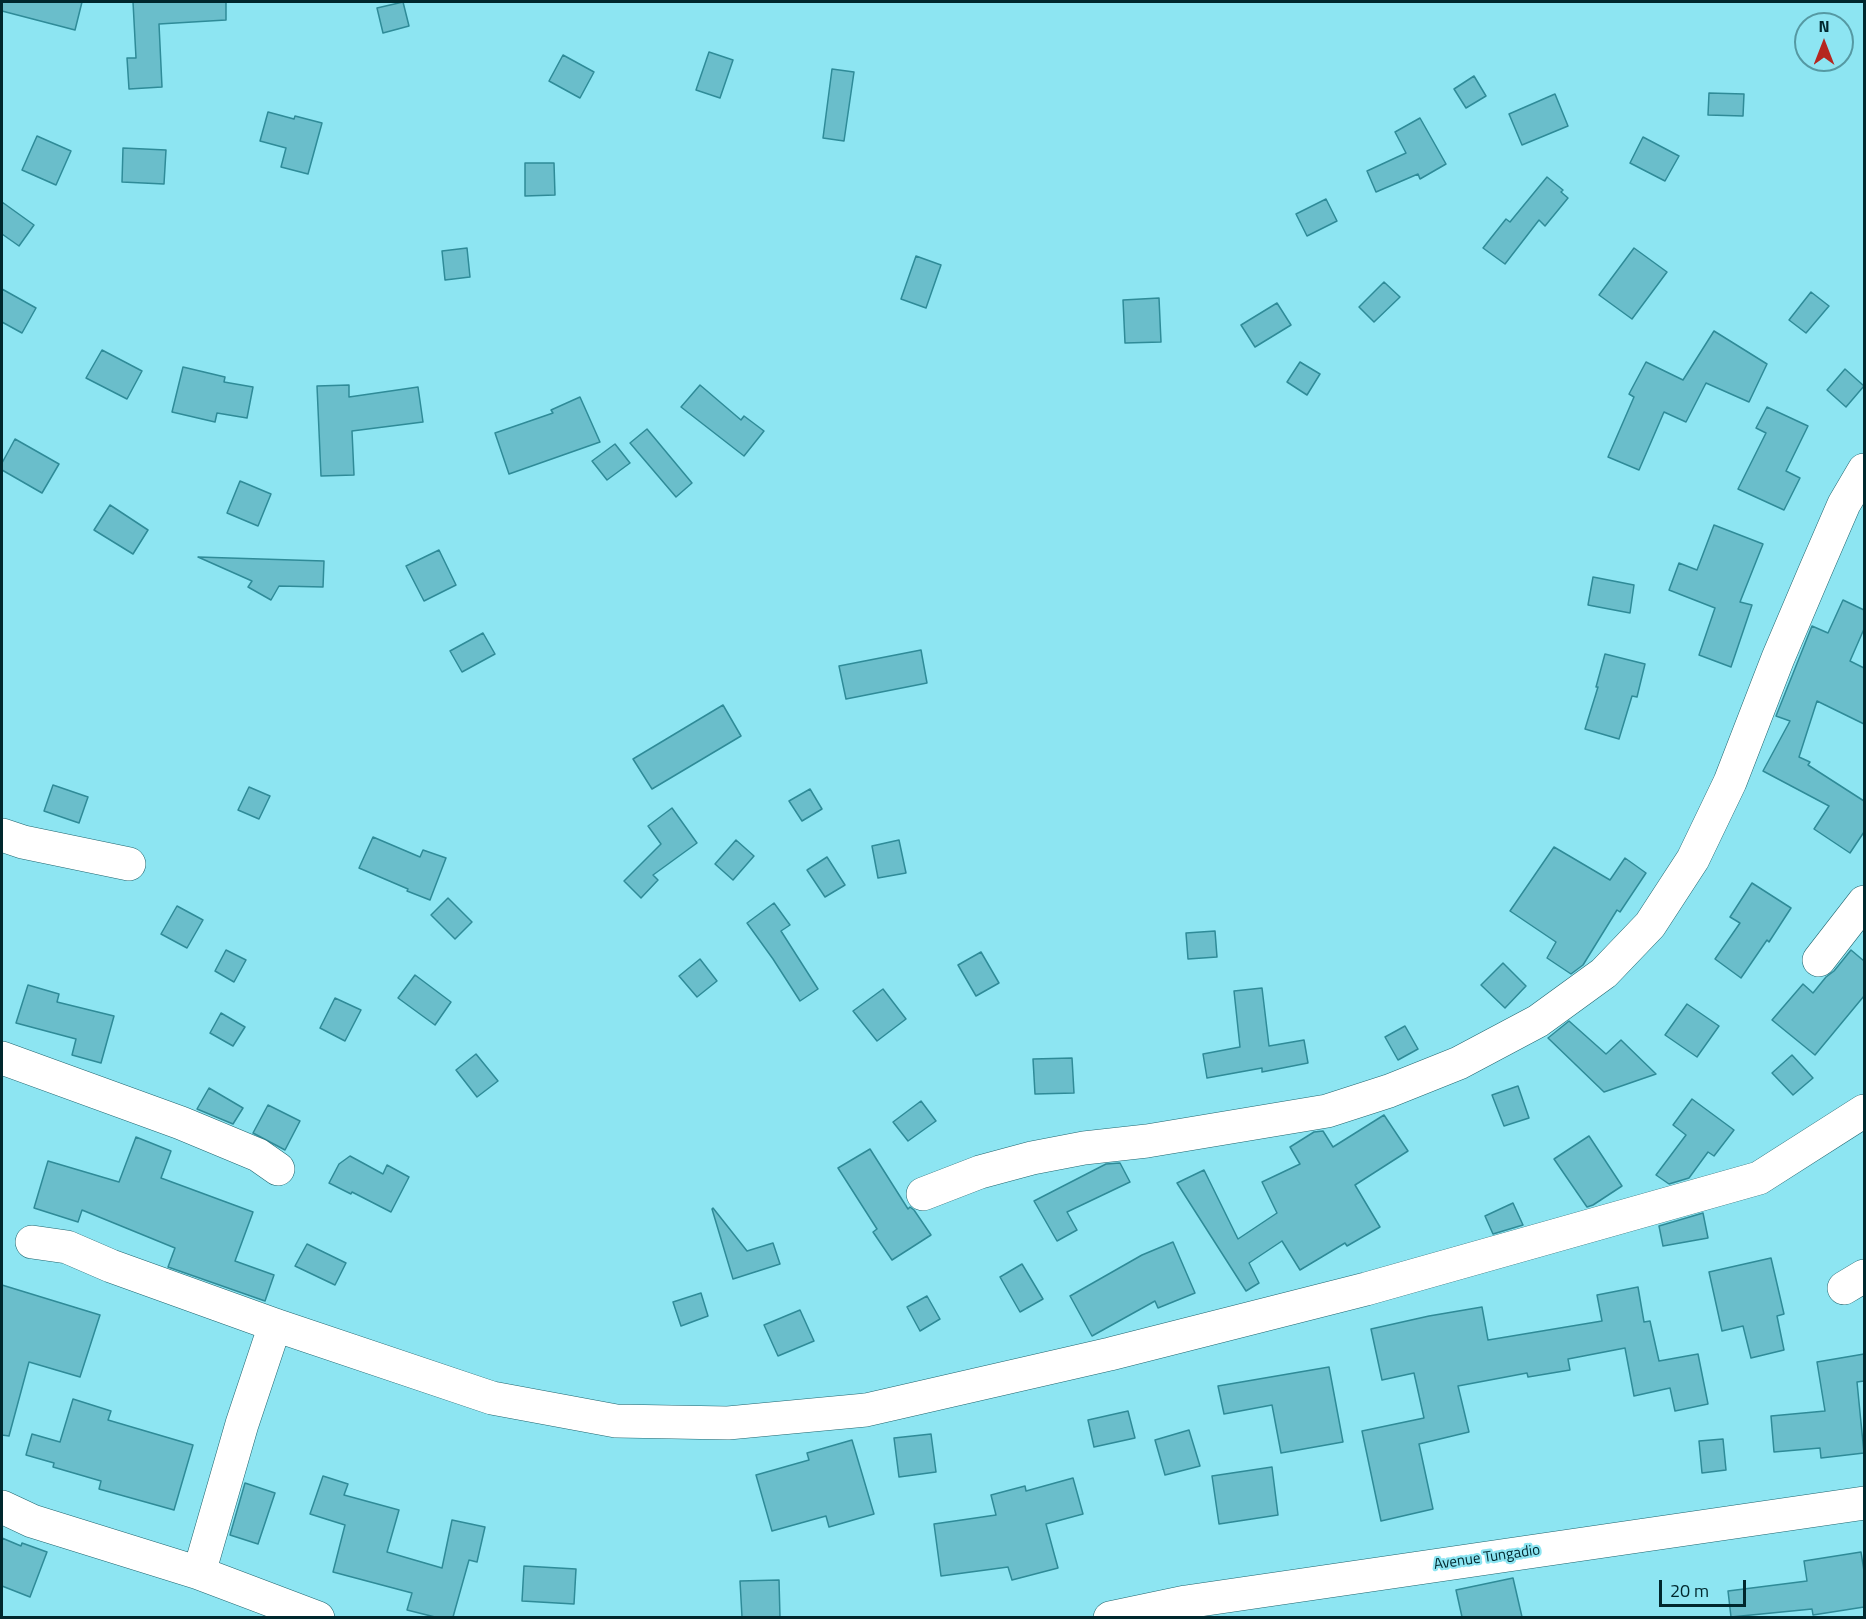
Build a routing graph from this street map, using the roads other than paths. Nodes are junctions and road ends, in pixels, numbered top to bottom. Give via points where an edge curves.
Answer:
1 (1864, 470) edge
2 (2, 835) edge
3 (129, 864) dead end
4 (1864, 902) edge
5 (1819, 960) dead end
6 (2, 1058) edge
7 (1864, 1111) edge
8 (278, 1169) dead end
9 (923, 1194) dead end
10 (32, 1242) dead end
11 (275, 1325) junction
12 (1864, 1503) edge
13 (2, 1507) edge
14 (199, 1573) junction
15 (318, 1617) edge
16 (1110, 1617) edge

1 - 9 street via 1819,561 1730,782 1694,859 1650,925 1604,973 1538,1021 1459,1063 1389,1091 1327,1111 1032,1158 980,1172
2 - 3 street
4 - 5 street
6 - 8 street via 181,1122 258,1155
7 - 11 street via 1759,1178 1354,1292 866,1410 728,1423 616,1421 492,1398
10 - 11 street via 67,1247
11 - 14 street
12 - 16 street, Avenue Tungadio via 1186,1602
13 - 14 street via 32,1521
14 - 15 street

